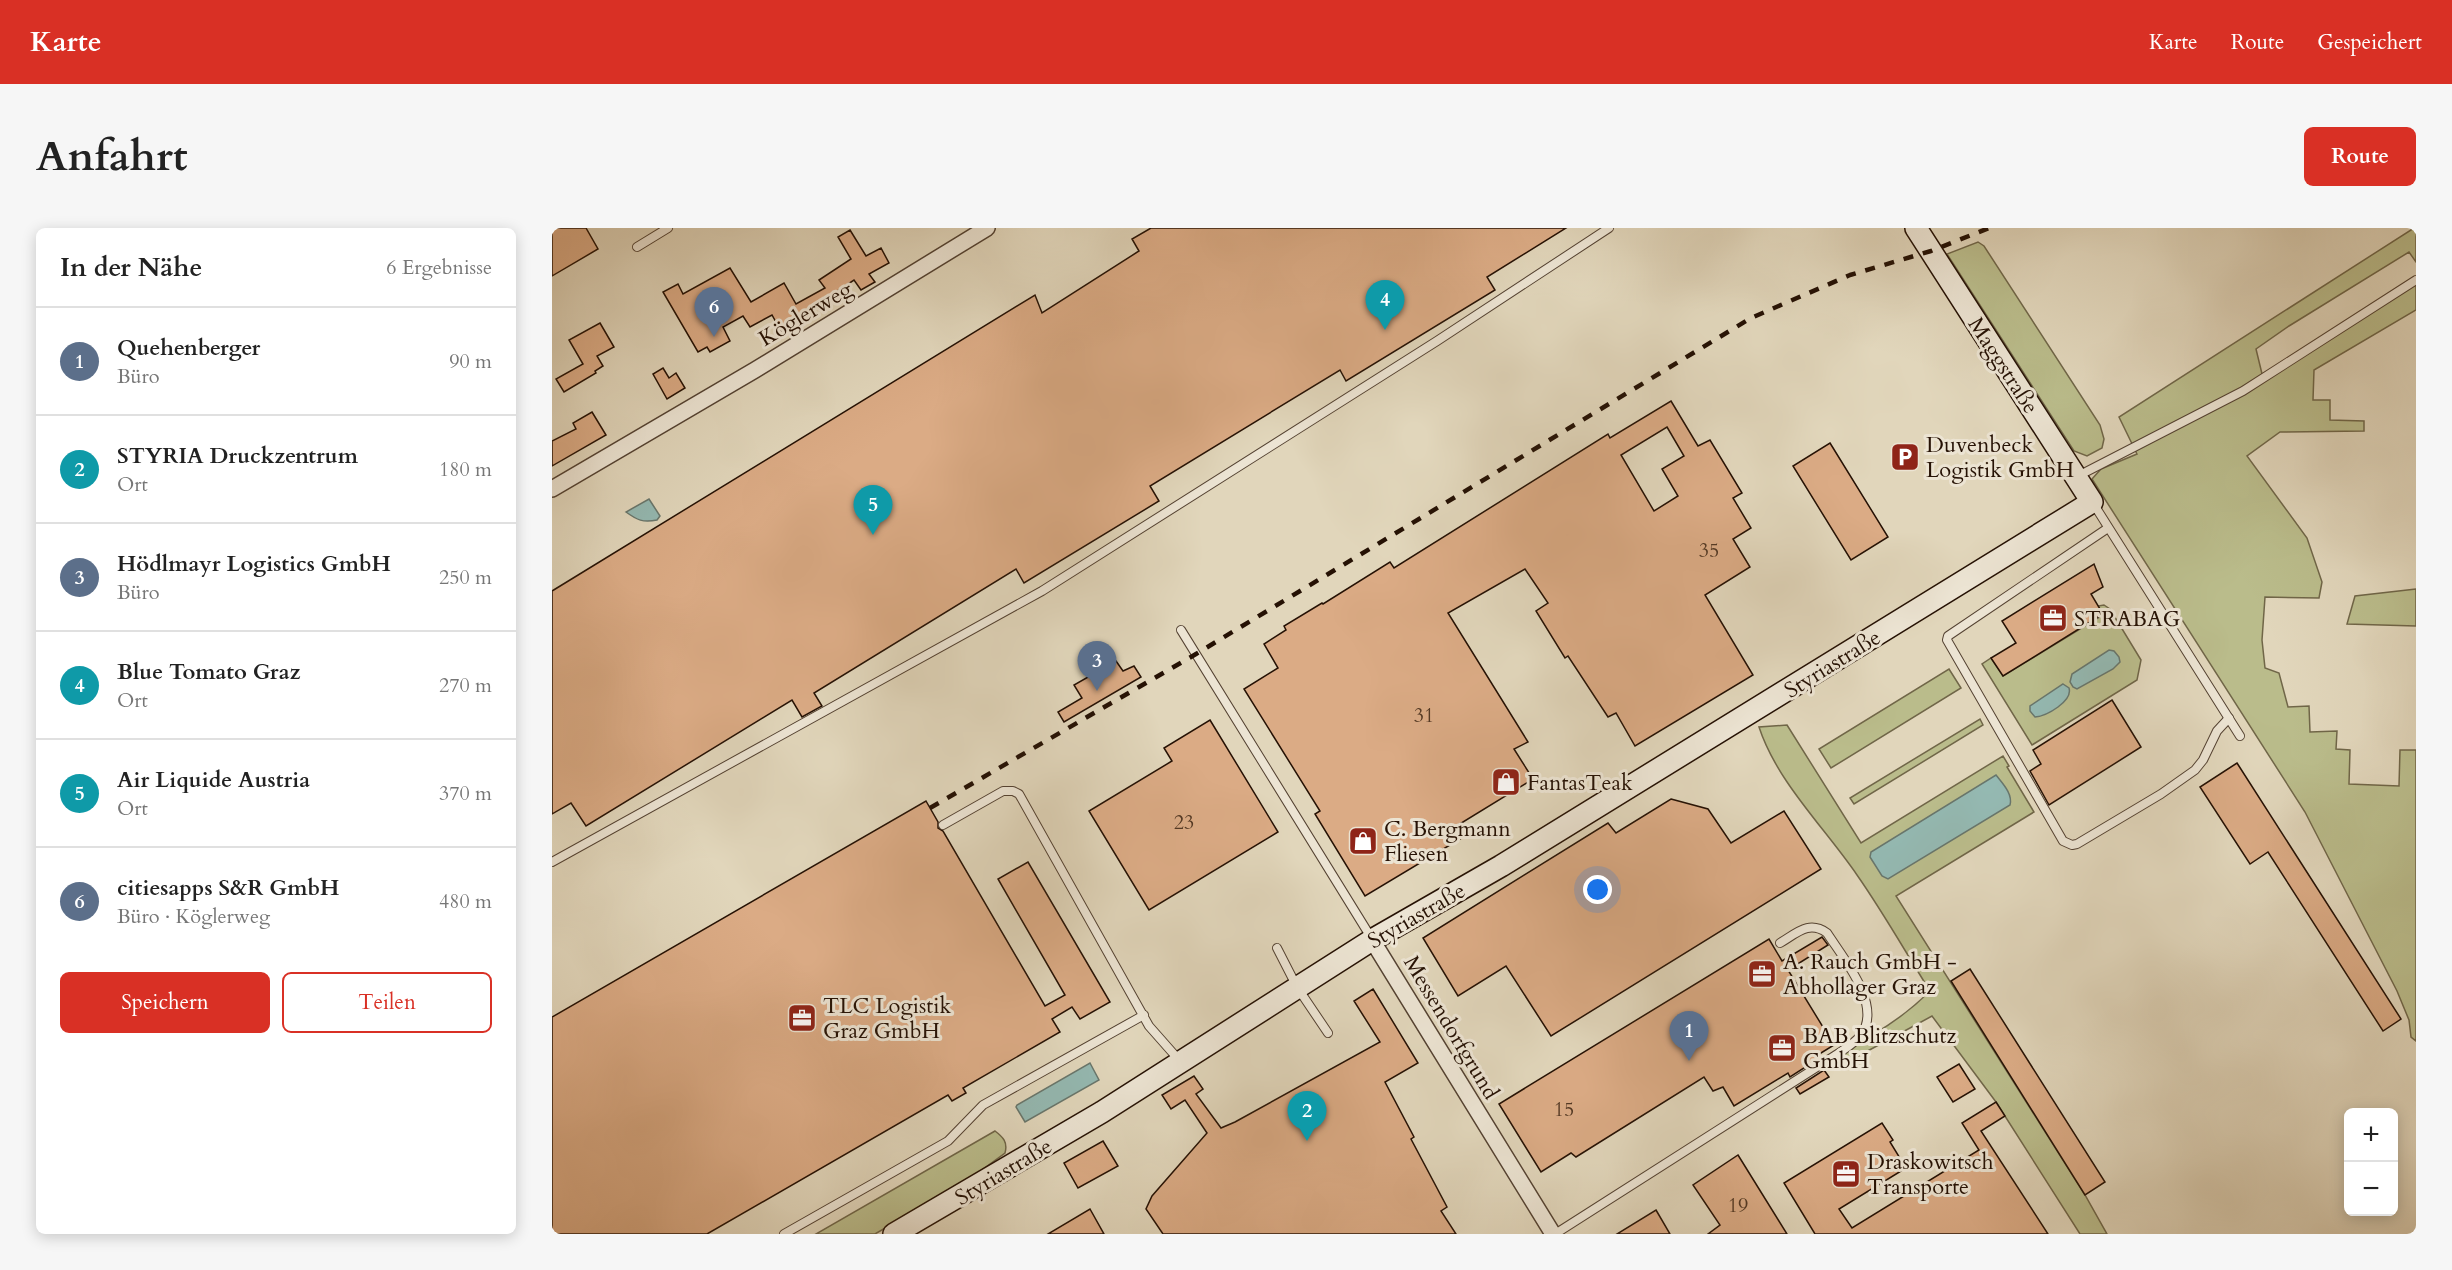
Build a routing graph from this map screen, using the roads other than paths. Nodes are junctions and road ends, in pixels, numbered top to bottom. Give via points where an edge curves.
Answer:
1 (668, 228) edge
2 (987, 228) edge
3 (1610, 228) edge
4 (1916, 228) edge
5 (638, 247) dead end
6 (2416, 280) edge
7 (2077, 477) junction
8 (552, 489) edge
9 (2092, 502) junction
10 (2108, 528) junction
11 (1181, 630) dead end
12 (2229, 718) junction
13 (2240, 736) dead end
14 (943, 825) dead end
15 (552, 862) edge
16 (1372, 940) junction
17 (1780, 943) dead end
18 (1277, 948) dead end
19 (1298, 987) junction
20 (1144, 1015) junction
21 (1328, 1033) dead end
22 (1180, 1062) junction
23 (784, 1234) edge
24 (894, 1234) edge
25 (1554, 1234) edge

1 - 5 lane
2 - 8 street, Köglerweg
3 - 15 lane via 1042,591
4 - 7 street, Maggstraße
6 - 7 lane via 2244,391
7 - 9 street, Maggstraße
9 - 10 lane
9 - 16 street, Styriastraße via 1501,866
10 - 12 lane
10 - 12 lane via 1947,640 2063,841 2077,844 2194,770 2217,730
11 - 16 lane, Messendorfgrund
12 - 13 lane
14 - 20 lane via 1003,791 1019,794
16 - 19 street, Styriastraße
16 - 25 street, Messendorfgrund
17 - 25 lane, Messendorfgrund via 1811,927 1827,933 1866,1000 1867,1023 1861,1036
18 - 19 lane
19 - 21 lane
19 - 22 street, Styriastraße
20 - 22 lane
20 - 23 lane via 983,1105 948,1140
22 - 24 street, Styriastraße

